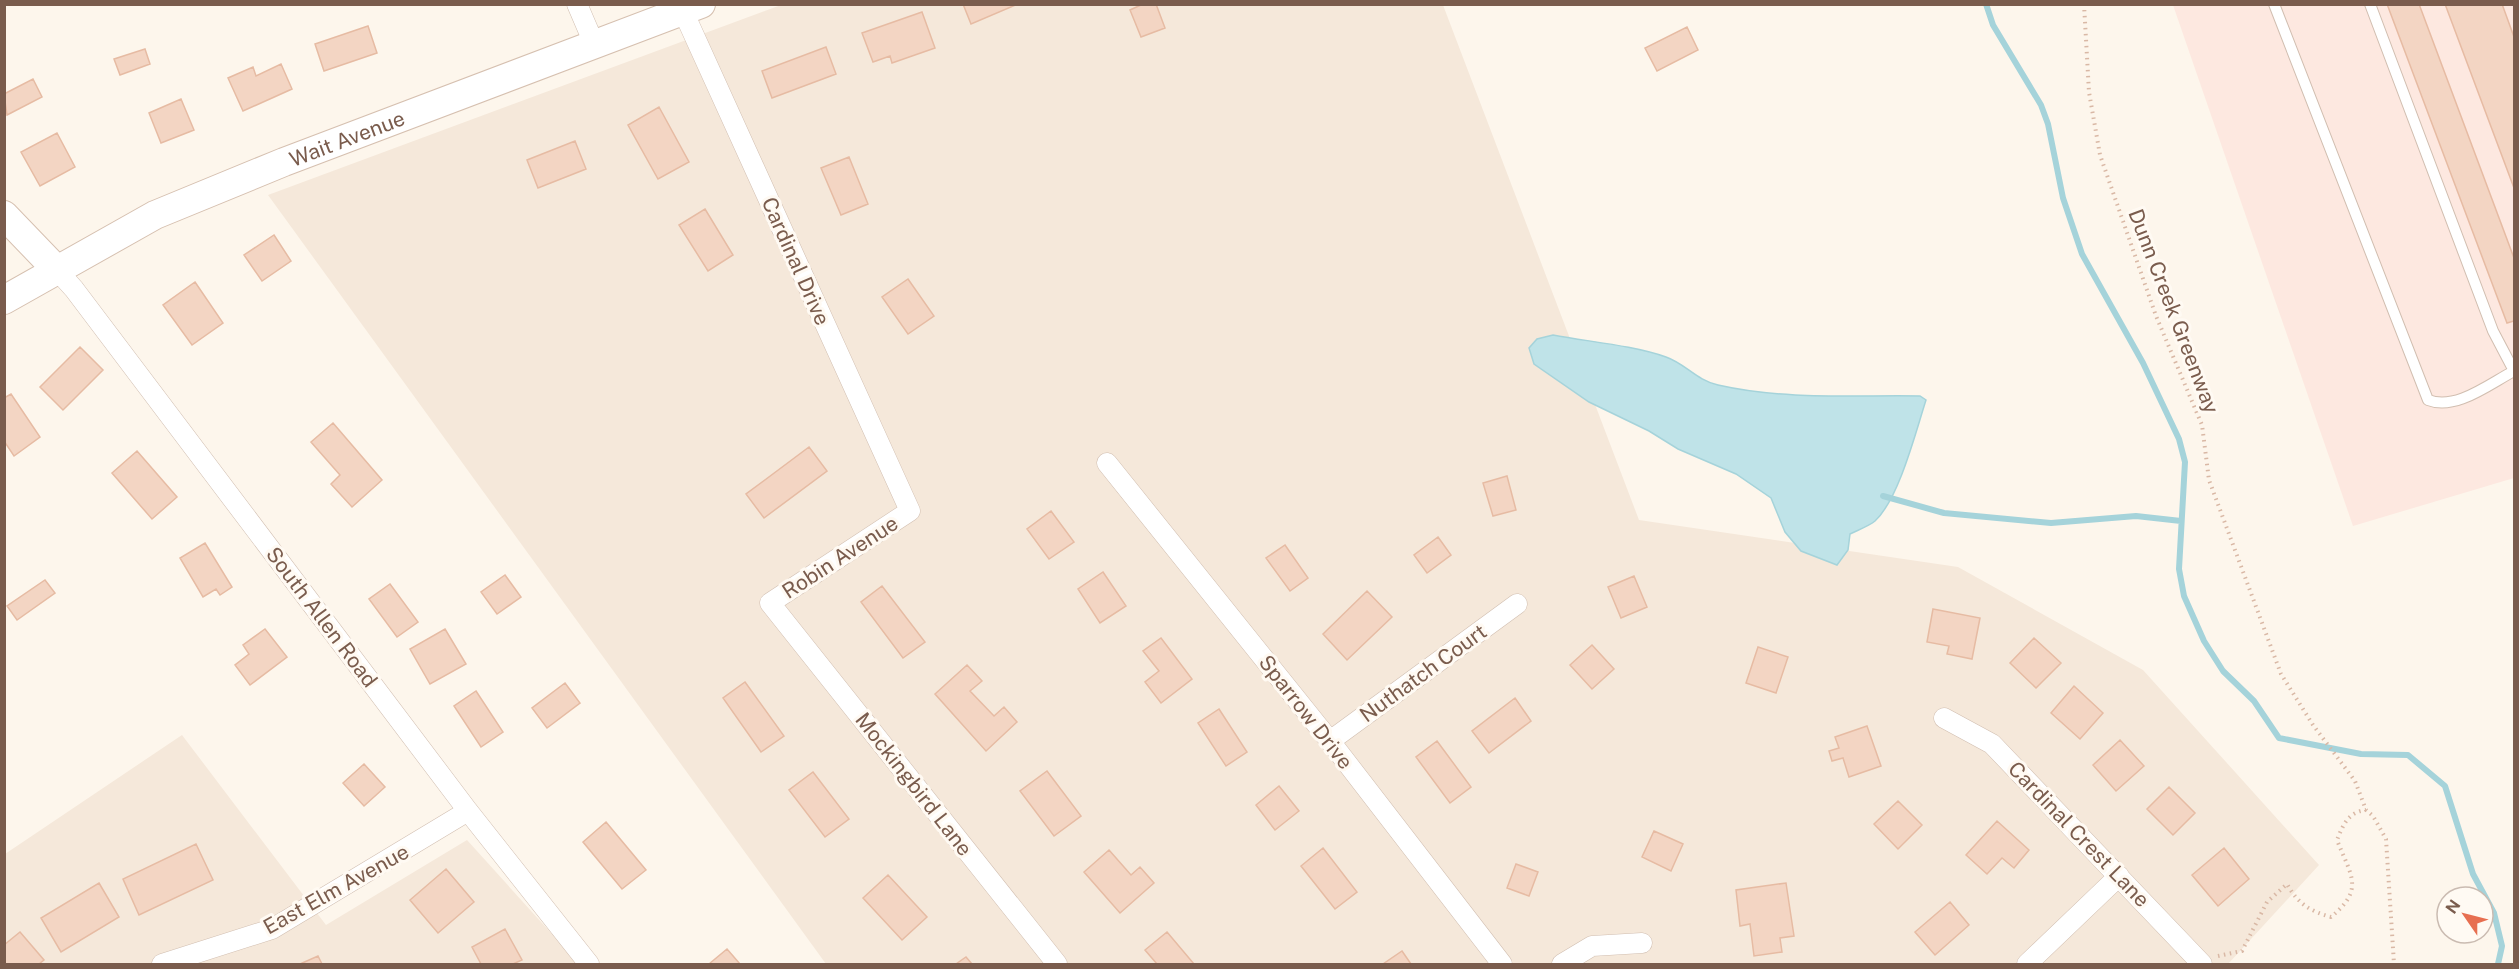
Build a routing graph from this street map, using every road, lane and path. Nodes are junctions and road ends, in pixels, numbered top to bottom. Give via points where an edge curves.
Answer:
1 (577, 4) edge
2 (2084, 4) edge
3 (2274, 4) edge
4 (2370, 4) edge
5 (692, 8) edge
6 (596, 46) junction
7 (4, 215) edge
8 (56, 269) junction
9 (4, 300) edge
10 (2514, 371) edge
11 (1107, 463) dead end
12 (910, 511) joint
13 (770, 603) joint
14 (1517, 604) dead end
15 (1944, 718) dead end
16 (1330, 741) junction
17 (2366, 810) junction
18 (468, 811) junction
19 (2119, 876) junction
20 (1642, 943) dead end
21 (162, 964) edge
22 (589, 964) edge
23 (1058, 964) edge
24 (1502, 964) edge
25 (1562, 964) edge
26 (2027, 964) edge
27 (2202, 964) edge
28 (2394, 964) edge

1 - 6 street
2 - 17 path, Dunn Creek Greenway via 2089,92 2100,155 2156,316 2202,425 2209,480 2281,674 2355,781
3 - 10 lane via 2428,400 2439,404 2457,401
4 - 10 lane via 2493,331
5 - 6 main road, Wait Avenue
5 - 12 street, Cardinal Drive
6 - 8 main road, Wait Avenue via 284,162 155,215
7 - 8 main road
8 - 9 main road, Wait Avenue
8 - 18 street, South Allen Road
11 - 16 street, Sparrow Drive
12 - 13 street, Robin Avenue
13 - 23 street, Mockingbird Lane
14 - 16 street, Nuthatch Court
15 - 19 street, Cardinal Crest Lane via 1992,744
16 - 24 street, Sparrow Drive
17 - 27 path via 2355,811 2343,824 2337,840 2353,882 2349,902 2331,917 2310,911 2294,898 2287,884 2267,902 2242,951 2215,956
17 - 28 path, Dunn Creek Greenway via 2386,839
18 - 21 street, East Elm Avenue via 272,929
18 - 22 street, South Allen Road
19 - 26 street
19 - 27 street, Cardinal Crest Lane
20 - 25 street via 1592,946

